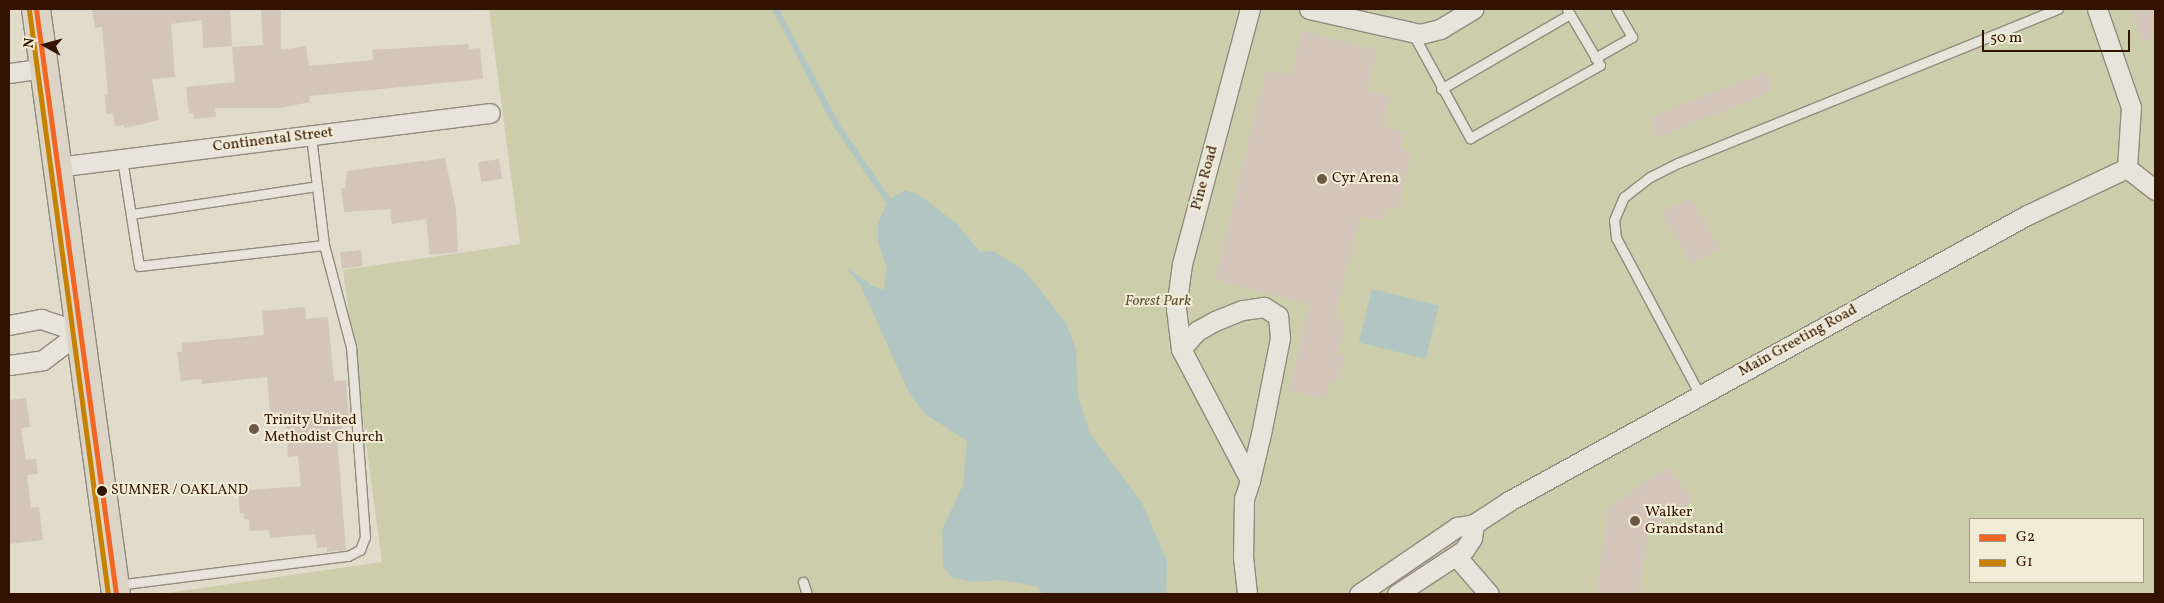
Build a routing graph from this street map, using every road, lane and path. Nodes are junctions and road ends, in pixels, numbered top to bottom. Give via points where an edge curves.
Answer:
1 (36, 9) edge
2 (1250, 9) edge
3 (1309, 9) edge
4 (1474, 9) edge
5 (1616, 9) edge
6 (2058, 9) edge
7 (2097, 9) edge
8 (1568, 11) edge
9 (1412, 34) junction
10 (1595, 58) junction
11 (44, 68) junction
12 (9, 73) edge
13 (1441, 89) junction
14 (490, 113) dead end
15 (311, 136) junction
16 (122, 159) junction
17 (57, 167) junction
18 (2127, 168) junction
19 (317, 186) junction
20 (2155, 190) edge
21 (132, 214) junction
22 (324, 245) junction
23 (9, 325) edge
24 (80, 332) junction
25 (1181, 349) junction
26 (9, 364) edge
27 (1700, 395) junction
28 (1250, 480) junction
29 (1474, 524) junction
30 (1456, 556) junction
31 (803, 582) dead end
32 (115, 590) edge
33 (807, 594) edge
34 (1247, 594) edge
35 (1359, 594) edge
36 (1398, 594) edge
37 (1490, 594) edge

1 - 11 main road
2 - 25 street, Pine Road via 1178,281 1176,308
3 - 9 street
4 - 9 street via 1434,31
5 - 10 lane via 1632,37
6 - 27 lane via 1678,163 1650,177 1624,196 1614,220 1616,238
7 - 18 street via 2131,107
8 - 10 lane
8 - 13 lane
9 - 13 lane
10 - 13 lane via 1600,65 1470,138
11 - 12 street
11 - 17 main road
14 - 15 street, Continental Street
15 - 16 street, Continental Street
15 - 19 lane
16 - 17 street, Continental Street
16 - 21 lane
17 - 24 main road
18 - 20 street
18 - 27 street, Main Greeting Road via 2027,215
19 - 21 lane
19 - 22 lane
21 - 22 lane via 139,266
22 - 32 lane via 351,347 364,544 355,554 348,556 200,575
23 - 24 street via 42,319
24 - 26 street via 43,360
24 - 32 main road
25 - 28 street, Pine Road via 1232,439
25 - 28 street via 1206,325 1242,310 1264,307 1278,316 1279,351
27 - 29 street, Main Greeting Road via 1509,501
28 - 34 street via 1242,514
29 - 30 street via 1469,544
29 - 35 street, Main Greeting Road via 1457,527
30 - 36 street
30 - 37 street
31 - 33 lane

